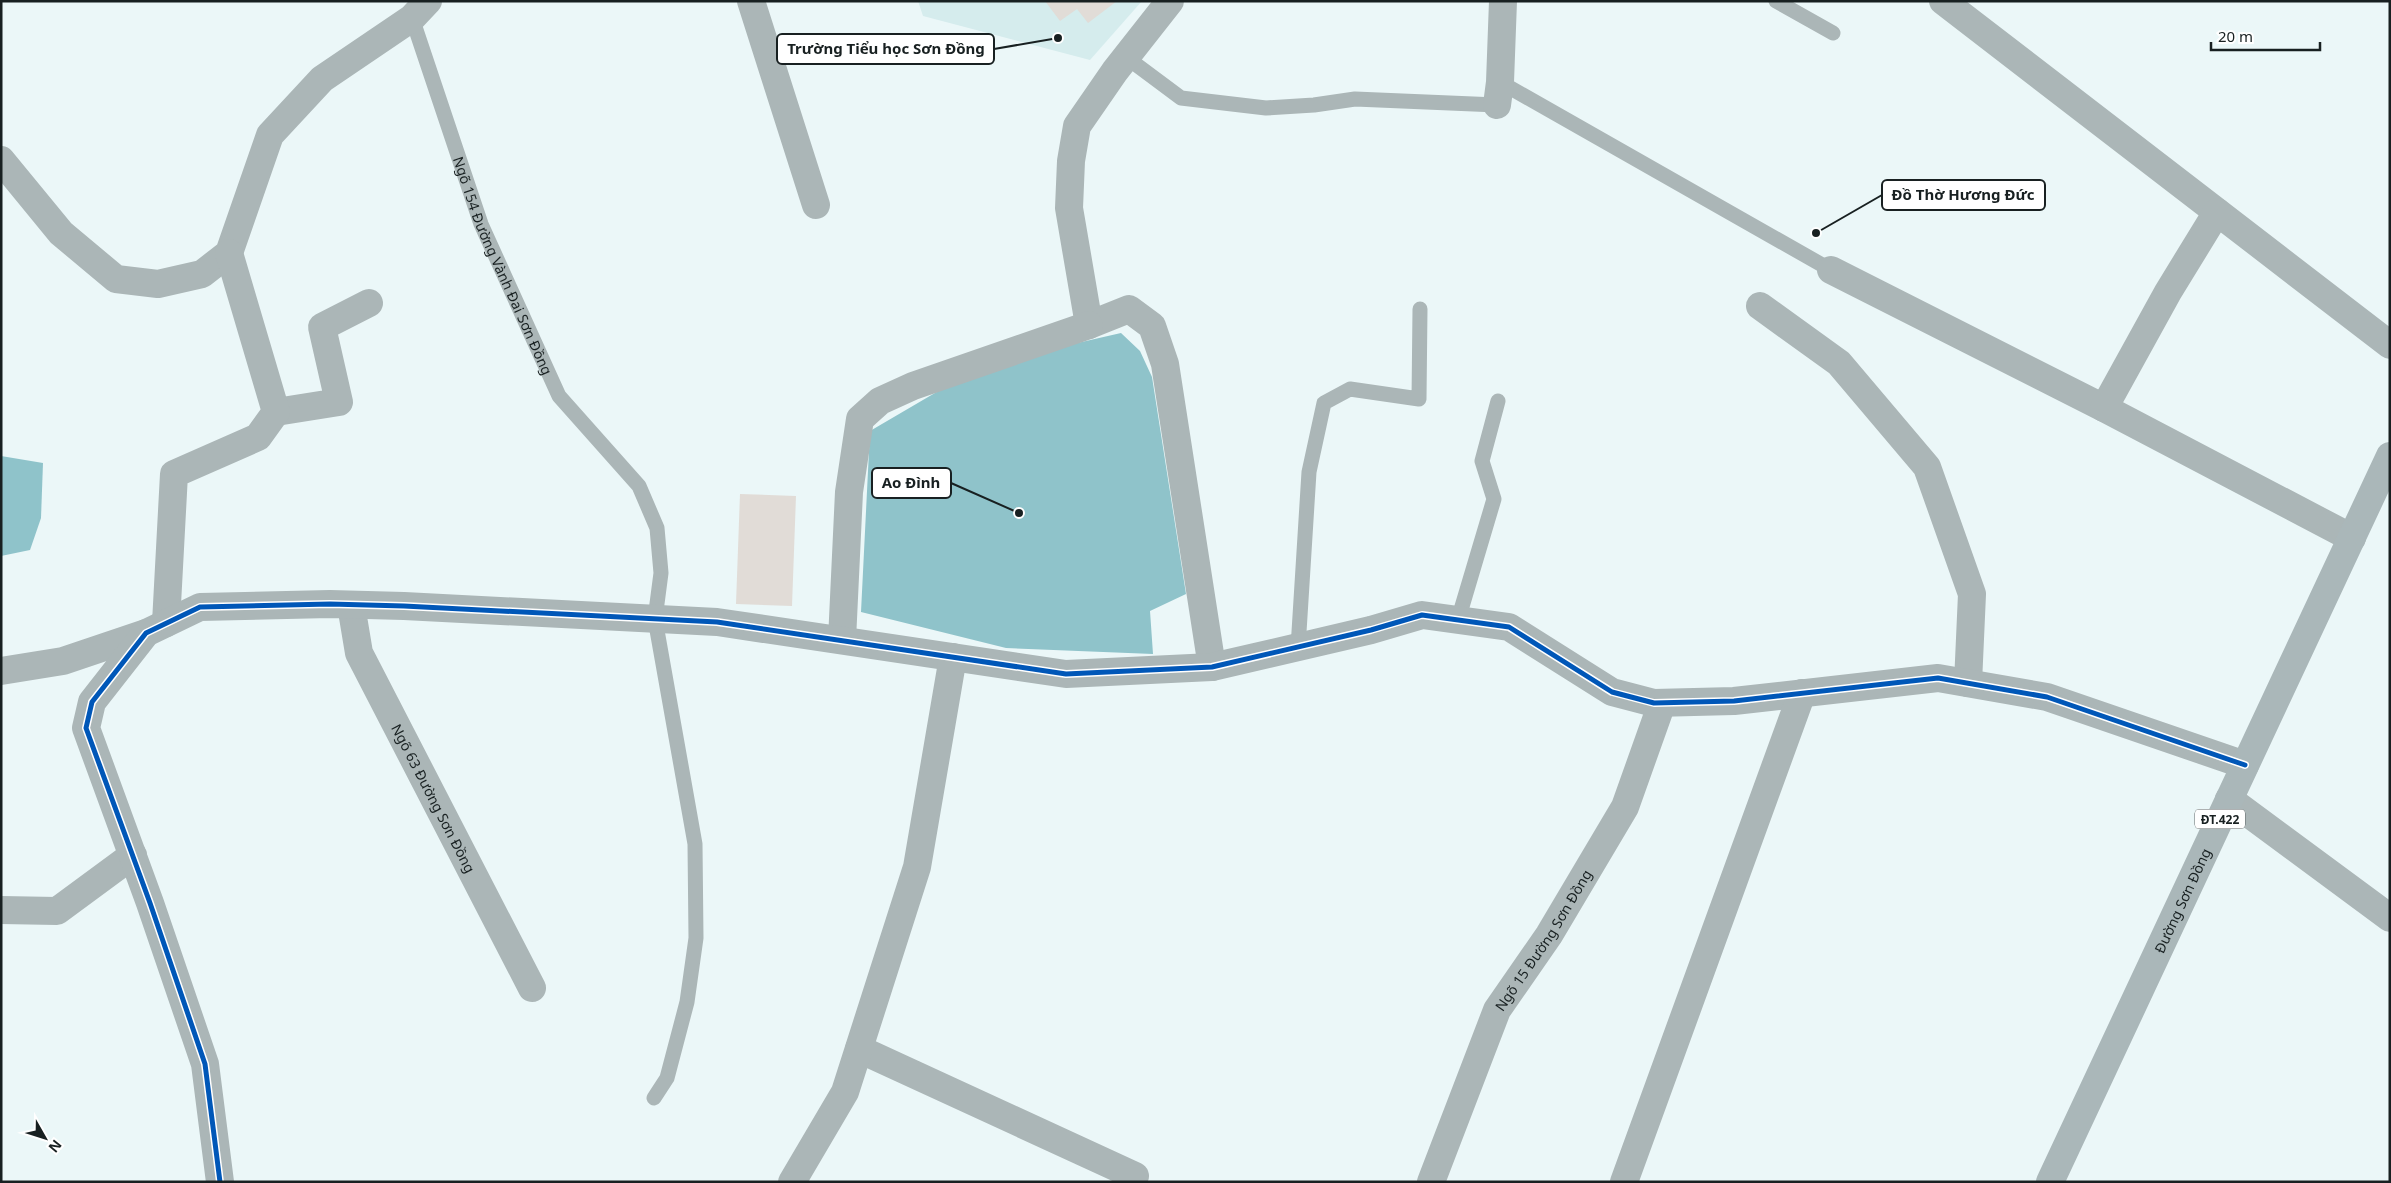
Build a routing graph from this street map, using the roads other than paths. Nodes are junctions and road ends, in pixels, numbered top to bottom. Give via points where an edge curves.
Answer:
1 (750, 1) edge
2 (1170, 1) edge
3 (1503, 1) edge
4 (1776, 1) edge
5 (1943, 1) edge
6 (420, 10) edge
7 (1833, 33) dead end
8 (1126, 57) junction
9 (1498, 93) junction
10 (1, 160) edge
11 (816, 205) dead end
12 (2217, 212) junction
13 (229, 253) junction
14 (1831, 270) joint
15 (369, 303) dead end
16 (1760, 306) dead end
17 (1420, 309) dead end
18 (1089, 325) junction
19 (2390, 345) edge
20 (1498, 401) dead end
21 (2104, 408) junction
22 (276, 412) junction
23 (2390, 456) edge
24 (2352, 538) junction
25 (351, 605) junction
26 (655, 619) junction
27 (1458, 620) junction
28 (156, 628) junction
29 (842, 640) junction
30 (1298, 648) junction
31 (953, 657) junction
32 (1212, 667) junction
33 (1, 671) edge
34 (1968, 683) junction
35 (1802, 693) junction
36 (1662, 703) junction
37 (2245, 765) junction
38 (2229, 799) junction
39 (133, 855) junction
40 (1, 910) edge
41 (2390, 918) edge
42 (532, 988) dead end
43 (859, 1049) junction
44 (654, 1098) dead end
45 (1135, 1176) dead end
46 (220, 1182) edge
47 (792, 1182) edge
48 (1431, 1182) edge
49 (1624, 1182) edge
50 (2050, 1182) edge

1 - 11 street
2 - 8 street
3 - 9 street
4 - 7 lane
5 - 12 street
6 - 13 street via 322,79 270,135
6 - 26 lane, Ngõ 154 Đường Vành Đai Sơn Đồng via 481,224 559,396 639,486 657,528 661,573
8 - 9 lane via 1181,98 1266,108 1355,99
8 - 18 street via 1077,126 1071,161 1069,208
9 - 14 lane
10 - 13 street via 61,234 116,279 158,284 202,274
12 - 19 street
12 - 21 street
13 - 22 street
14 - 21 street
15 - 22 street via 322,326 339,402
16 - 34 street via 1839,363 1927,467 1972,594
17 - 30 lane via 1419,399 1350,390 1324,403 1309,472
18 - 29 street via 913,386 880,401 860,419 849,492
18 - 32 street via 1129,309 1152,326 1165,364
20 - 27 lane via 1482,461 1494,499
21 - 24 street
22 - 28 street via 258,437 174,474
23 - 24 main road, Đường Sơn Đồng / ĐT.422
24 - 37 main road, Đường Sơn Đồng / ĐT.422
25 - 26 street
25 - 28 street via 200,607
25 - 42 street, Ngõ 63 Đường Sơn Đồng via 359,653
26 - 29 street via 718,622
26 - 44 lane, Ngõ 154 Đường Vành Đai Sơn Đồng via 695,844 696,938 687,1002 668,1078
27 - 30 street via 1422,615
27 - 36 street via 1508,627 1612,692 1654,704
28 - 33 street via 63,661
28 - 39 street via 92,702 86,728
29 - 31 street
30 - 32 street
31 - 32 street via 1066,674
31 - 43 street via 917,867
34 - 35 street via 1938,678
34 - 37 street via 2048,697
35 - 36 street via 1734,701
35 - 49 street
36 - 48 street, Ngõ 15 Đường Sơn Đồng via 1625,807 1549,935 1497,1010
37 - 38 main road, Đường Sơn Đồng / ĐT.422
38 - 41 street
38 - 50 main road, Đường Sơn Đồng / ĐT.422
39 - 40 street via 57,911
39 - 46 street via 205,1064
43 - 45 street
43 - 47 street via 845,1092

